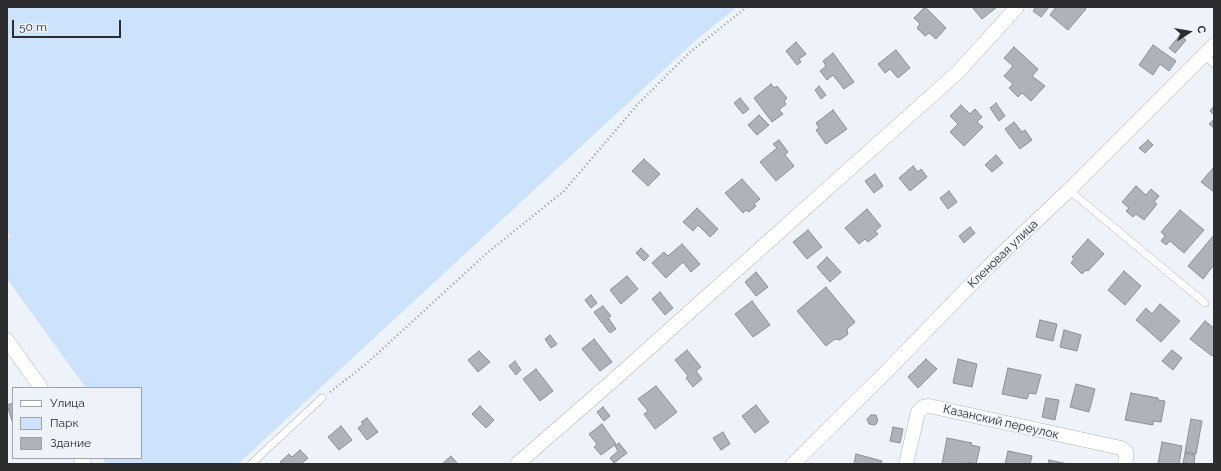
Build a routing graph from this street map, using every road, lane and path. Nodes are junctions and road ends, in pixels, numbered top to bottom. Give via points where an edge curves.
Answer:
1 (747, 7) edge
2 (1017, 7) edge
3 (1214, 45) edge
4 (1209, 60) edge
5 (1069, 190) junction
6 (1205, 303) dead end
7 (7, 340) edge
8 (41, 387) edge
9 (322, 398) joint
10 (251, 464) edge
11 (517, 464) edge
12 (793, 464) edge
13 (906, 464) edge
14 (1125, 464) edge

1 - 9 path via 689,53 638,104 564,190 487,253 366,364
2 - 11 street via 958,72
3 - 4 street, Кленовая улица
4 - 5 street, Кленовая улица
5 - 6 lane
5 - 12 street, Кленовая улица via 989,266
7 - 8 street
9 - 10 lane
13 - 14 street, Казанский переулок via 918,412 922,407 929,406 1121,448 1126,452

